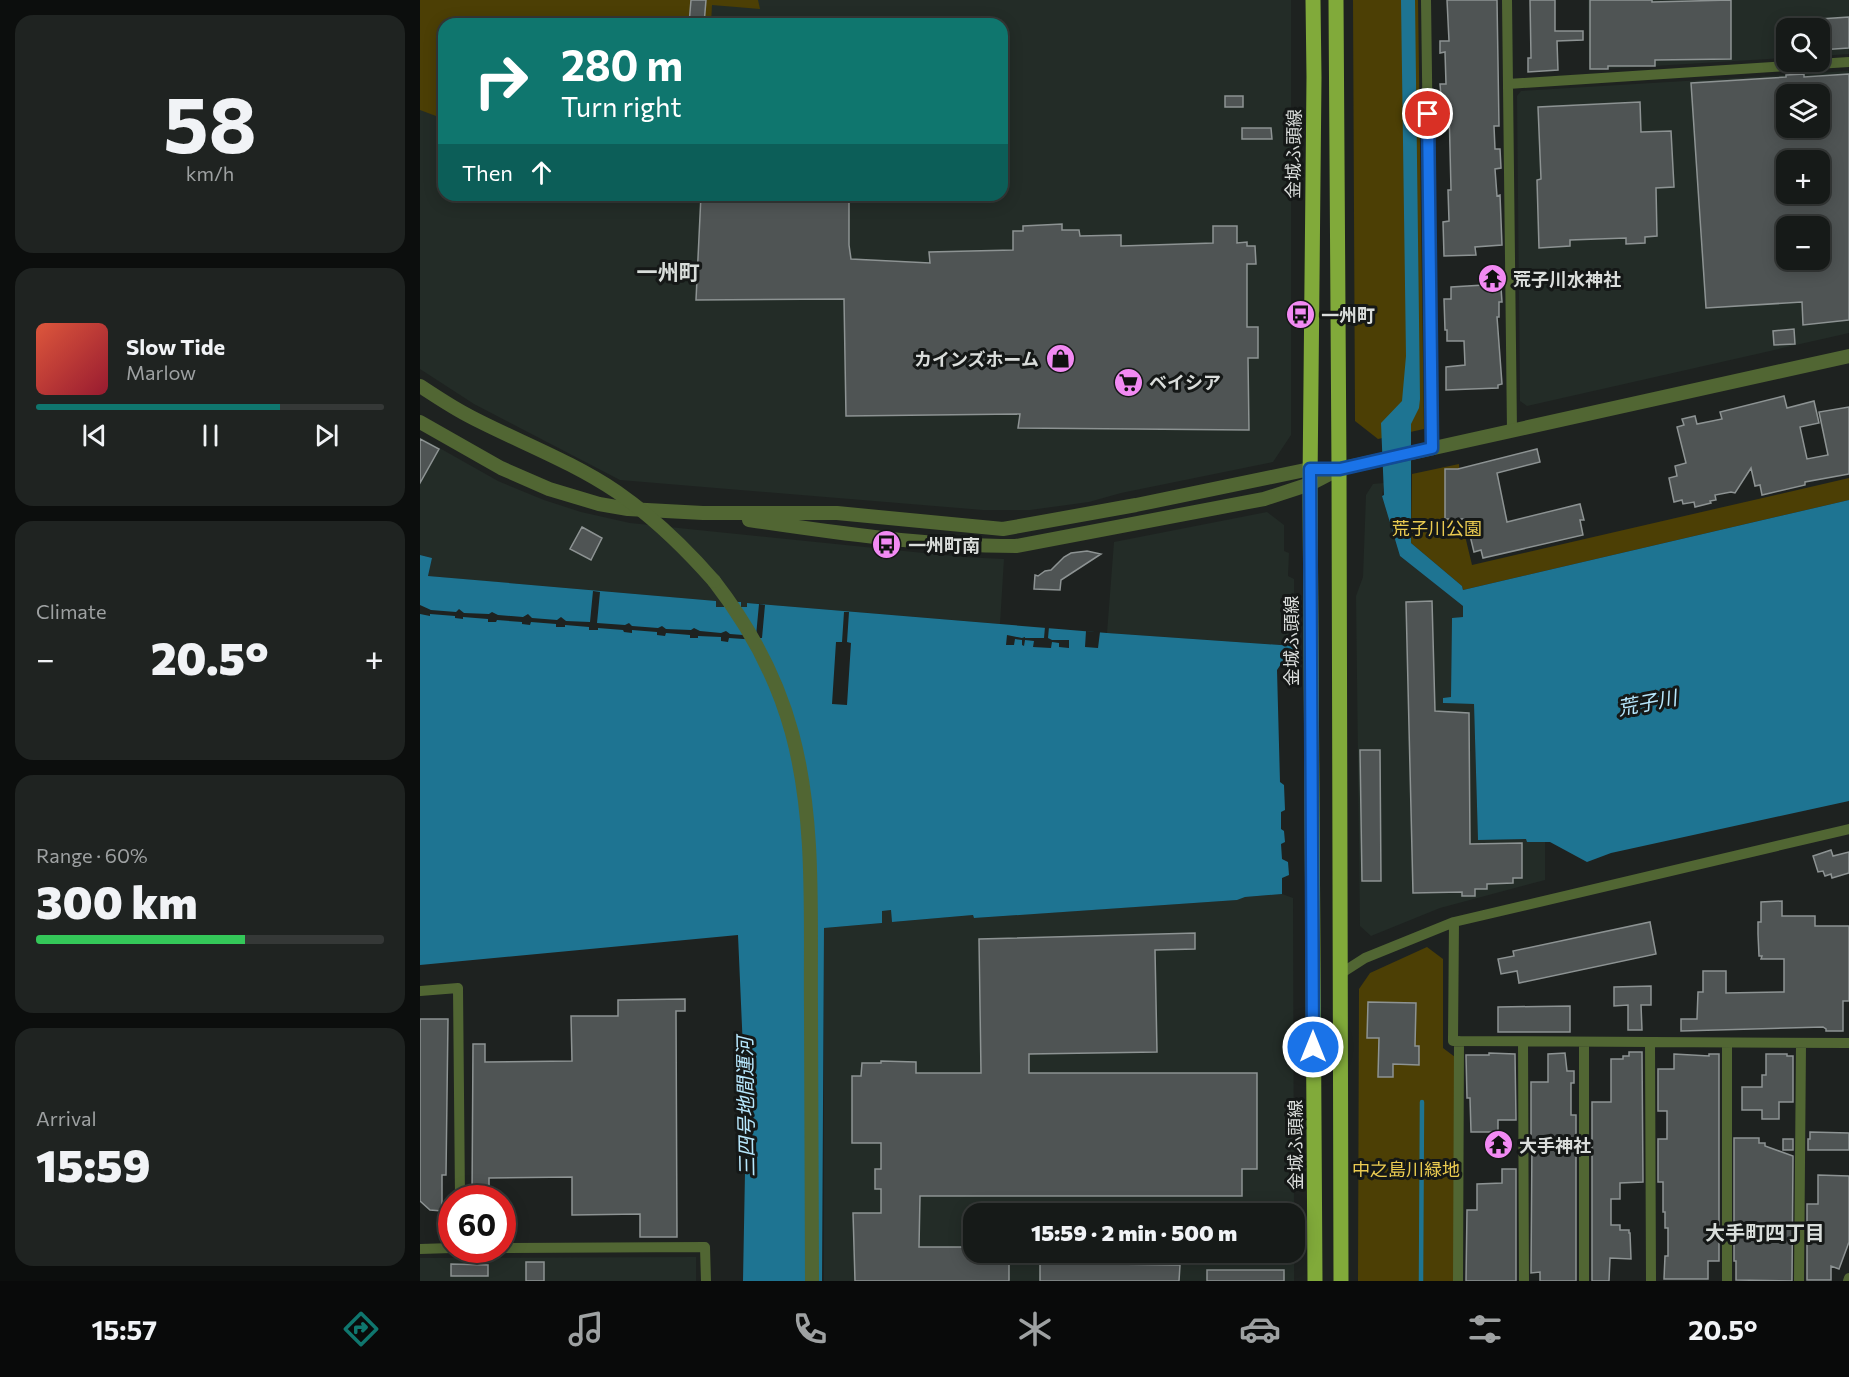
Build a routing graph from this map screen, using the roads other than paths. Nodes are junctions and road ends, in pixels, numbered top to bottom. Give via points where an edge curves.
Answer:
1 (1313, 0) edge
2 (1336, 0) edge
3 (1426, 0) edge
4 (1507, 0) edge
5 (1849, 62) edge
6 (1508, 84) junction
7 (1849, 356) edge
8 (420, 386) edge
9 (420, 422) edge
10 (1512, 431) junction
11 (1432, 448) junction
12 (1340, 469) junction
13 (1310, 477) junction
14 (703, 513) junction
15 (1849, 829) edge
16 (1454, 922) junction
17 (1340, 974) junction
18 (420, 991) edge
19 (1459, 1041) junction
20 (1523, 1042) junction
21 (1584, 1042) junction
22 (1650, 1043) junction
23 (1727, 1043) junction
24 (1849, 1043) edge
25 (1801, 1044) junction
26 (460, 1185) edge
27 (438, 1248) edge
28 (516, 1248) edge
29 (420, 1249) edge
30 (705, 1281) edge
31 (812, 1281) edge
32 (1315, 1281) edge
33 (1341, 1281) edge
34 (1458, 1281) edge
35 (1524, 1281) edge
36 (1584, 1281) edge
37 (1651, 1281) edge
38 (1727, 1281) edge
39 (1799, 1281) edge

1 - 13 main road, 金城ふ頭線
2 - 12 main road
3 - 11 street
4 - 6 street
5 - 6 street
6 - 10 street
7 - 10 street
8 - 31 street, bridge via 470,417 579,469 661,526 730,602 766,665 792,732 806,807
9 - 14 street via 501,468 549,489 628,509
10 - 11 street
11 - 12 street
12 - 13 street
12 - 17 main road
13 - 14 street via 1003,529 837,513
13 - 14 street via 1264,499 1016,546 832,532
13 - 32 main road, 金城ふ頭線
15 - 16 street
16 - 17 street via 1365,958
16 - 19 street via 1453,1041
17 - 33 main road
18 - 26 street via 458,988
19 - 20 street
19 - 34 street
20 - 21 street
20 - 35 street
21 - 22 street
21 - 36 street
22 - 23 street
22 - 37 street
23 - 25 street
23 - 38 street
24 - 25 street
25 - 39 street
27 - 29 street
28 - 30 street via 705,1247

